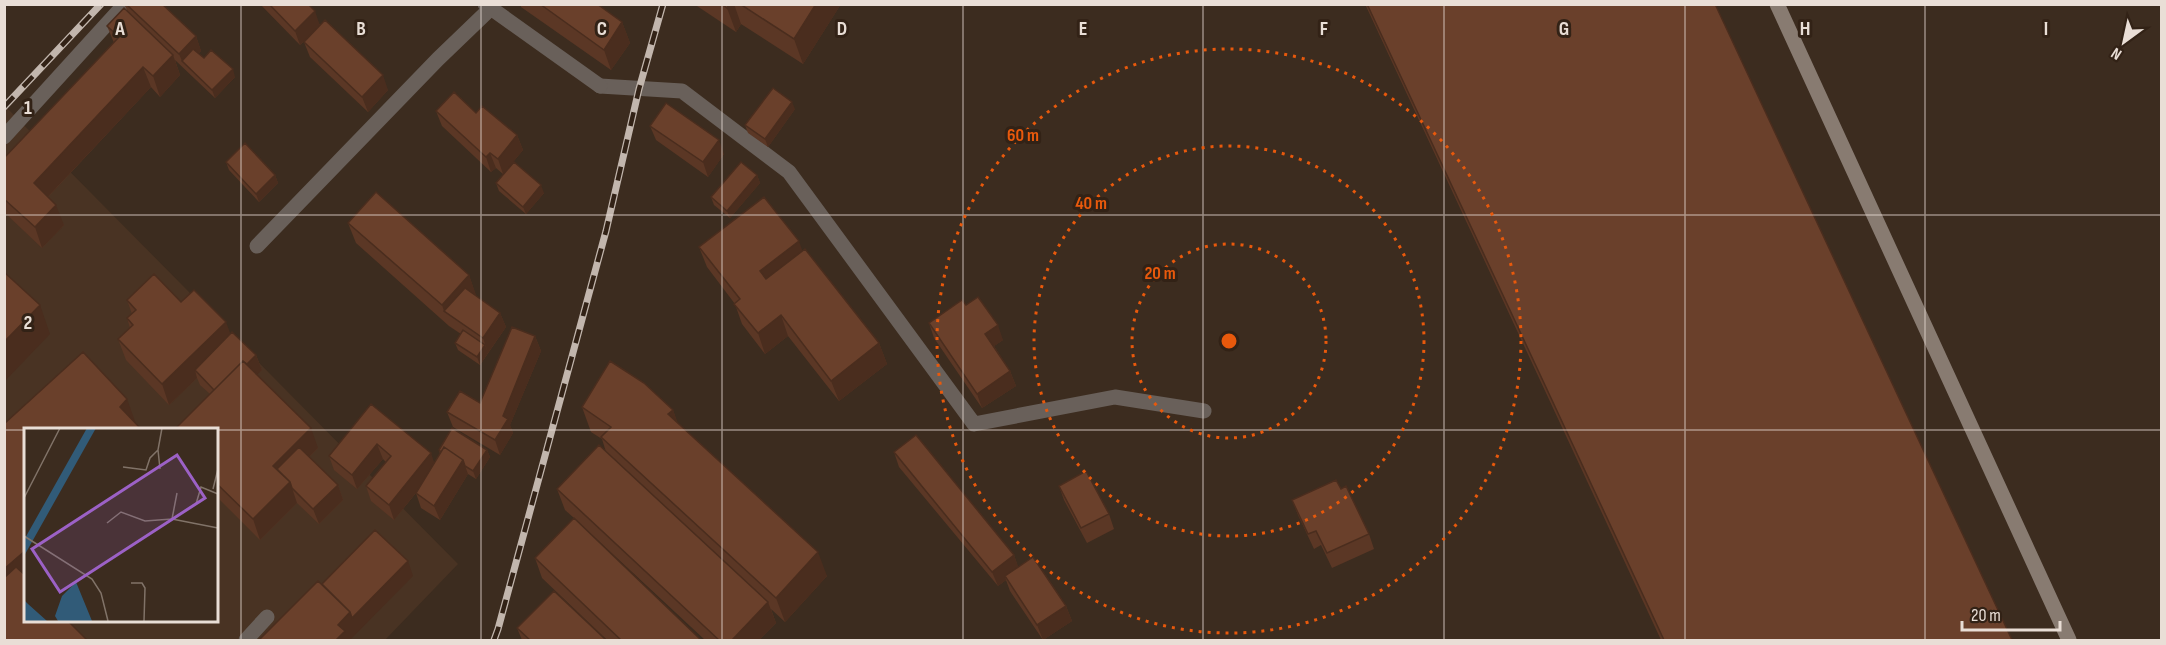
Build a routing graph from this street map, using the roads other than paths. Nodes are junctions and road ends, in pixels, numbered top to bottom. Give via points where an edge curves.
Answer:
1 (125, 4) edge
2 (1778, 4) edge
3 (488, 7) edge
4 (4, 137) edge
5 (257, 246) dead end
6 (1204, 411) dead end
7 (267, 617) dead end
8 (246, 640) edge
9 (2069, 640) edge

1 - 4 street
2 - 9 street
3 - 5 street
3 - 6 street via 600,86 682,91 789,172 974,424 1115,397
7 - 8 street

